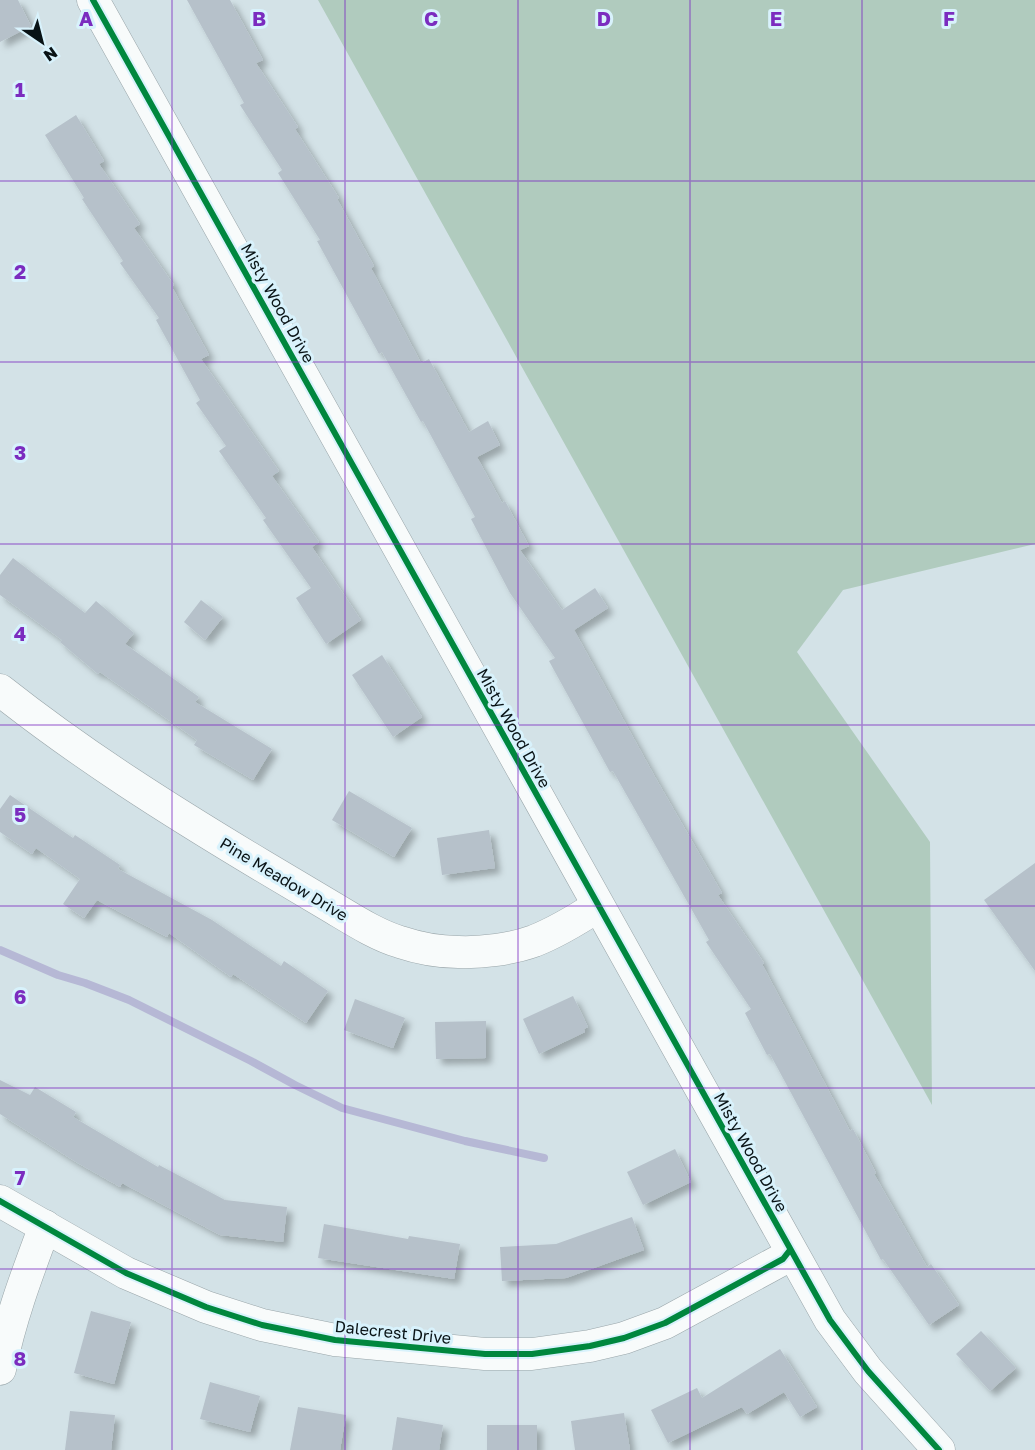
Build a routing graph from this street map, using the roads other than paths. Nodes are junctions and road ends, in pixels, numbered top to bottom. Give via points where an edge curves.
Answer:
1 (93, 0) edge
2 (0, 690) edge
3 (598, 906) junction
4 (0, 1201) edge
5 (45, 1226) junction
6 (790, 1250) junction
7 (0, 1369) edge
8 (939, 1450) edge

1 - 3 street, Misty Wood Drive
2 - 3 street, Pine Meadow Drive via 73,745 194,825 359,924 397,942 457,952 497,950 533,941
3 - 6 street, Misty Wood Drive
4 - 5 street, Dalecrest Drive
5 - 6 street, Dalecrest Drive via 126,1273 206,1307 262,1325 335,1340 485,1354 532,1354 624,1338 665,1323 783,1259
5 - 7 street via 7,1334
6 - 8 street, Misty Wood Drive via 830,1320 862,1363

